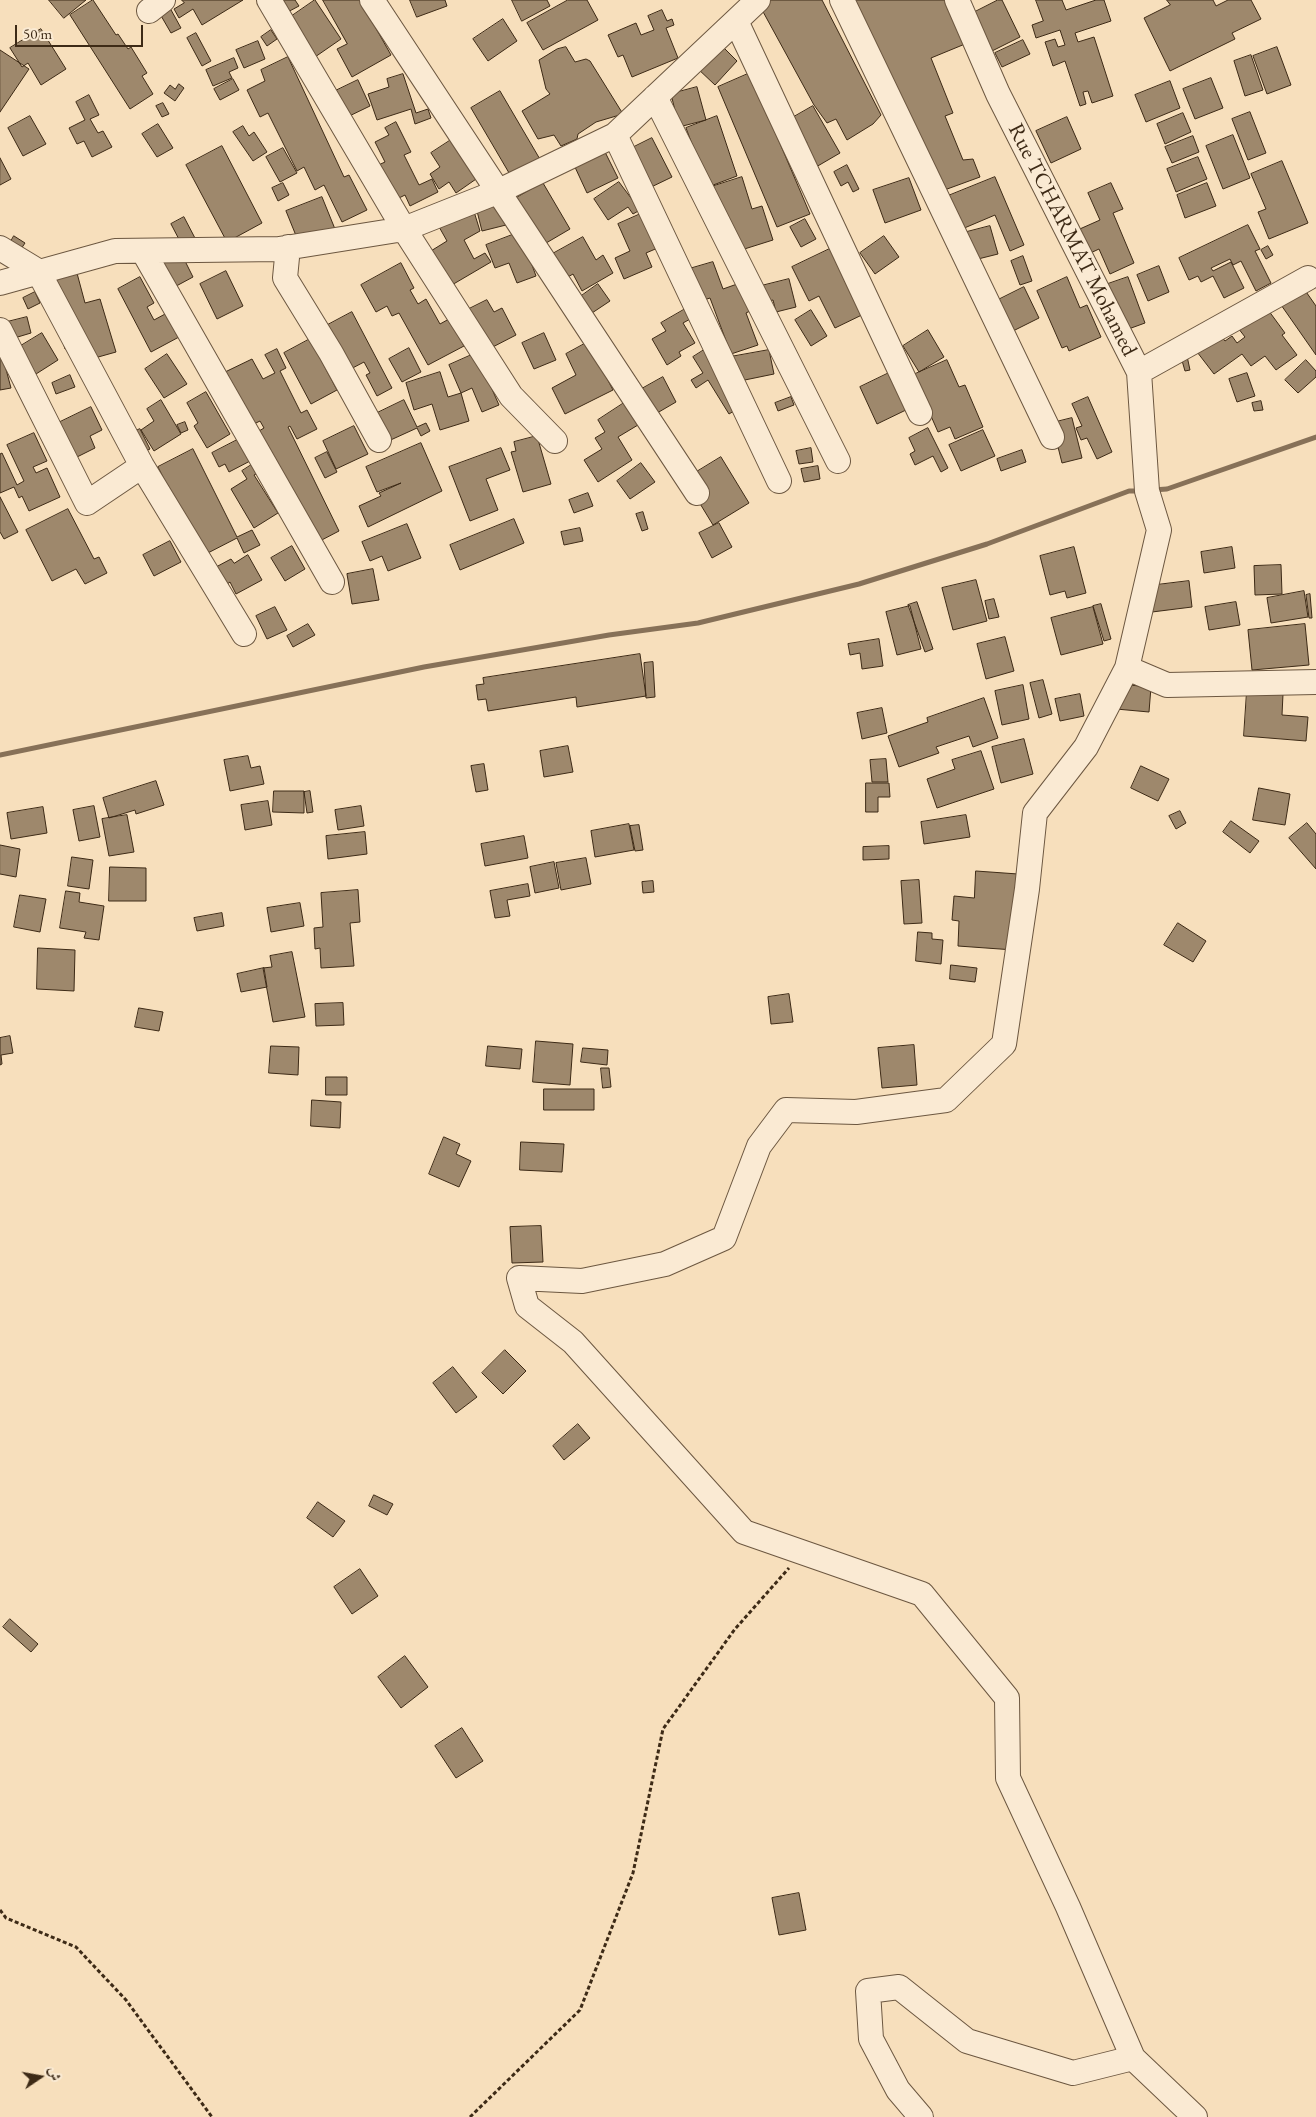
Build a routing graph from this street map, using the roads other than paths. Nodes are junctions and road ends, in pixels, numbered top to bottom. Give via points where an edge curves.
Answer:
1 (269, 0) edge
2 (372, 0) edge
3 (758, 0) edge
4 (842, 0) edge
5 (956, 0) edge
6 (736, 21) junction
7 (655, 97) junction
8 (615, 135) junction
9 (497, 192) junction
10 (404, 229) junction
11 (0, 248) edge
12 (288, 248) junction
13 (143, 251) junction
14 (38, 272) junction
15 (1308, 278) dead end
16 (0, 284) edge
17 (0, 330) edge
18 (1139, 372) junction
19 (920, 413) dead end
20 (1052, 437) dead end
21 (379, 440) dead end
22 (555, 441) dead end
23 (838, 462) dead end
24 (142, 466) junction
25 (779, 481) dead end
26 (697, 493) dead end
27 (332, 582) dead end
28 (244, 634) dead end
29 (1127, 668) junction
30 (1316, 682) edge
31 (1133, 2058) junction
32 (921, 2117) edge
33 (1195, 2117) edge

1 - 10 street
2 - 9 street
3 - 6 street
4 - 20 street
5 - 18 street, Rue TCHARMAT Mohamed via 998,94
6 - 7 street
6 - 19 street
7 - 8 street
7 - 23 street
8 - 9 street
8 - 25 street
9 - 10 street
9 - 26 street
10 - 12 street
10 - 22 street via 511,396
11 - 14 street
12 - 13 street
12 - 21 street via 285,278
13 - 14 street via 115,251
13 - 27 street
14 - 16 street
14 - 24 street
15 - 18 street
17 - 24 street via 87,503
18 - 29 street, Rue TCHARMAT Mohamed via 1147,491 1159,530
24 - 28 street
29 - 30 street via 1166,686
29 - 31 street, Rue TCHARMAT Mohamed via 1086,747 1035,813 1004,1044 946,1100 856,1112 786,1110 759,1146 724,1238 665,1264 582,1282 519,1278 527,1306 573,1342 744,1532 922,1594 1007,1698 1008,1778
31 - 32 street via 1073,2072 967,2041 899,1987 868,1991 871,2039 898,2090
31 - 33 street

